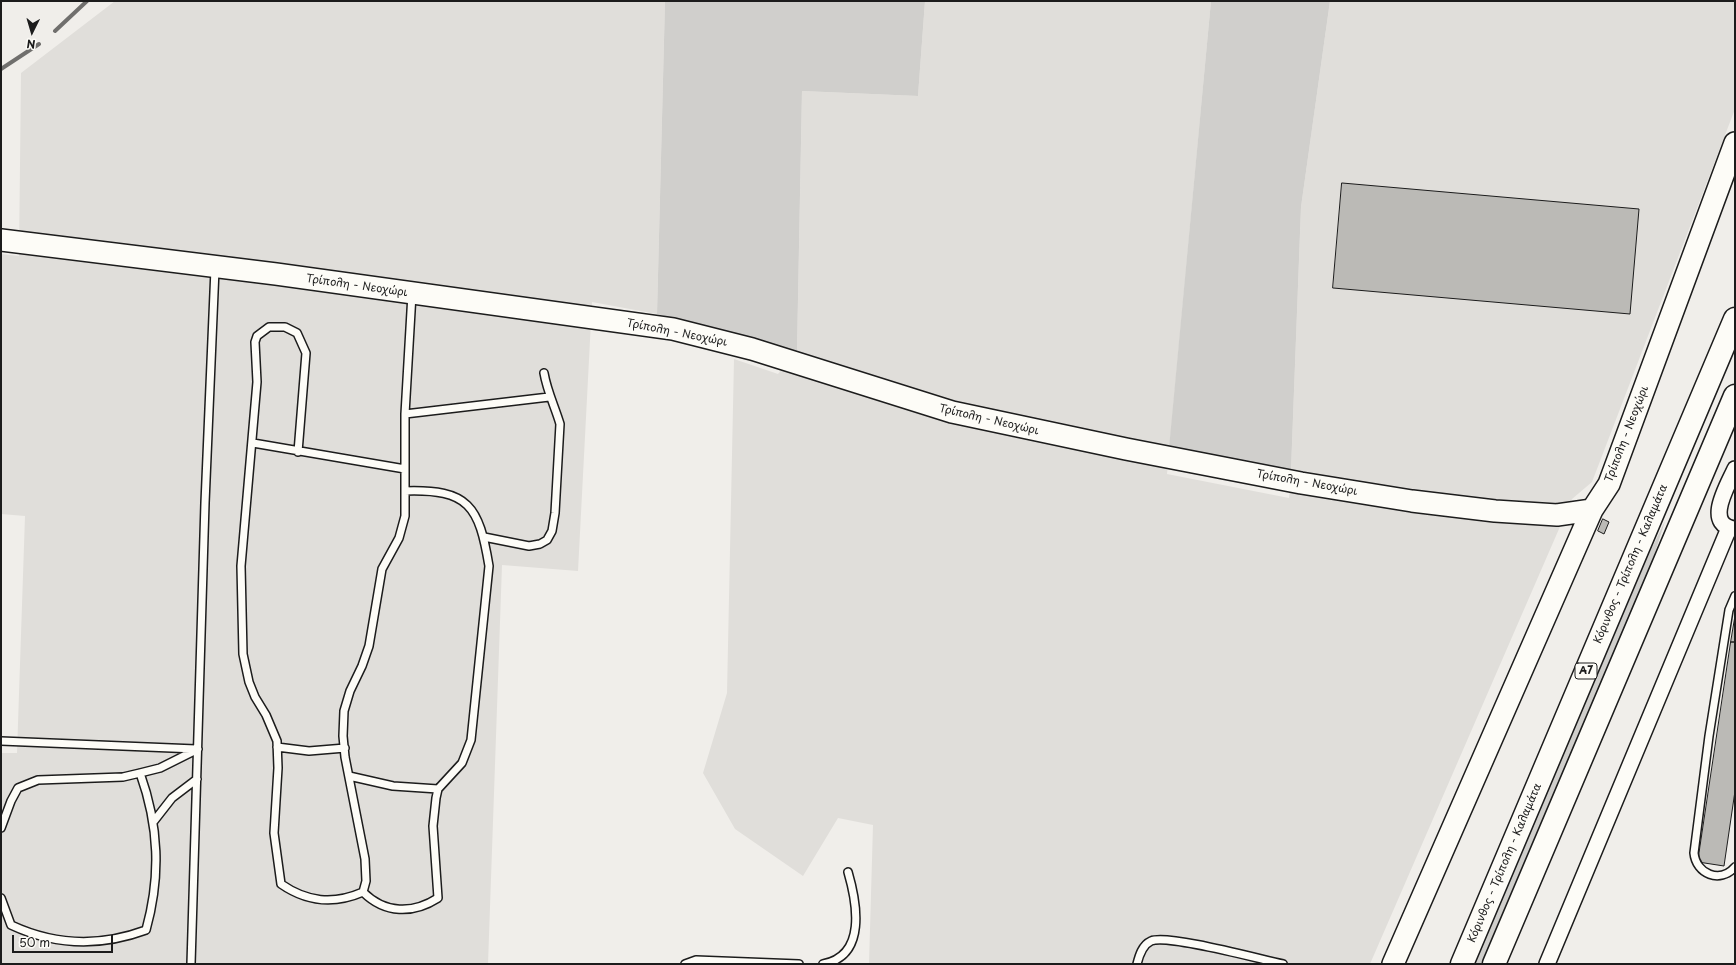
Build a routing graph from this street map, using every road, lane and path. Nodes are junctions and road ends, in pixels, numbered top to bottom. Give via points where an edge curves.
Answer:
1 (1735, 143) edge
2 (1, 240) edge
3 (216, 267) junction
4 (412, 293) junction
5 (1735, 319) edge
6 (544, 373) dead end
7 (1735, 396) edge
8 (549, 397) junction
9 (405, 414) junction
10 (253, 443) junction
11 (298, 452) junction
12 (405, 469) junction
13 (1735, 469) edge
14 (405, 491) junction
15 (1592, 510) junction
16 (1732, 529) edge
17 (484, 537) junction
18 (1735, 596) edge
19 (1, 741) edge
20 (277, 747) junction
21 (344, 748) junction
22 (198, 749) junction
23 (140, 773) junction
24 (349, 776) junction
25 (198, 779) junction
26 (438, 789) junction
27 (154, 821) junction
28 (1, 828) edge
29 (1735, 867) edge
30 (848, 872) dead end
31 (363, 892) junction
32 (1, 898) edge
33 (191, 964) edge
34 (685, 964) edge
35 (799, 964) edge
36 (823, 964) edge
37 (1137, 964) edge
38 (1283, 964) edge
39 (1393, 964) edge
40 (1462, 964) edge
41 (1494, 964) edge
42 (1547, 964) edge

1 - 15 main road, Τρίπολη - Νεοχώρι via 1609,484
2 - 3 main road, Τρίπολη - Νεοχώρι
3 - 4 main road, Τρίπολη - Νεοχώρι
3 - 22 lane via 205,503
4 - 9 lane
4 - 15 main road, Τρίπολη - Νεοχώρι via 673,330 752,349 904,398 980,419 1301,483 1495,511 1557,515
5 - 40 highway, Κόρινθος - Τρίπολη - Καλαμάτα / Α7
6 - 8 lane
7 - 41 highway, Α7
8 - 9 lane
8 - 17 lane via 560,424 552,531 547,540 529,546
9 - 12 lane
10 - 11 lane
10 - 11 lane via 257,382 255,342 257,336 268,327 286,327 297,333 306,353
10 - 20 lane via 241,566 243,654 249,682 266,715
11 - 12 lane
12 - 14 lane
13 - 16 street via 1719,507 1720,520
14 - 17 lane via 440,493 455,496 466,502 476,516
14 - 21 lane via 405,516 401,531 382,569 369,646 344,712
15 - 39 main road
16 - 42 street
17 - 26 lane via 489,566 471,740 462,764
18 - 29 lane via 1729,610 1694,853 1696,864 1710,875 1723,875
19 - 22 lane
20 - 21 lane via 309,751
20 - 31 lane via 274,833 281,884 298,894 318,900 341,900
21 - 24 lane
22 - 23 lane via 160,768
22 - 25 lane
23 - 27 lane
23 - 28 lane via 38,780 18,788
24 - 26 lane via 394,786
24 - 31 lane via 365,859 366,881
25 - 27 lane via 172,798
25 - 33 lane
26 - 31 lane via 433,826 438,898 421,907 401,910 376,903
27 - 32 lane via 157,875 146,930 132,936 101,942 55,940 11,926
30 - 36 lane via 854,894 856,932 848,950 832,962
34 - 35 lane via 696,960
37 - 38 lane via 1144,946 1156,939 1183,942

